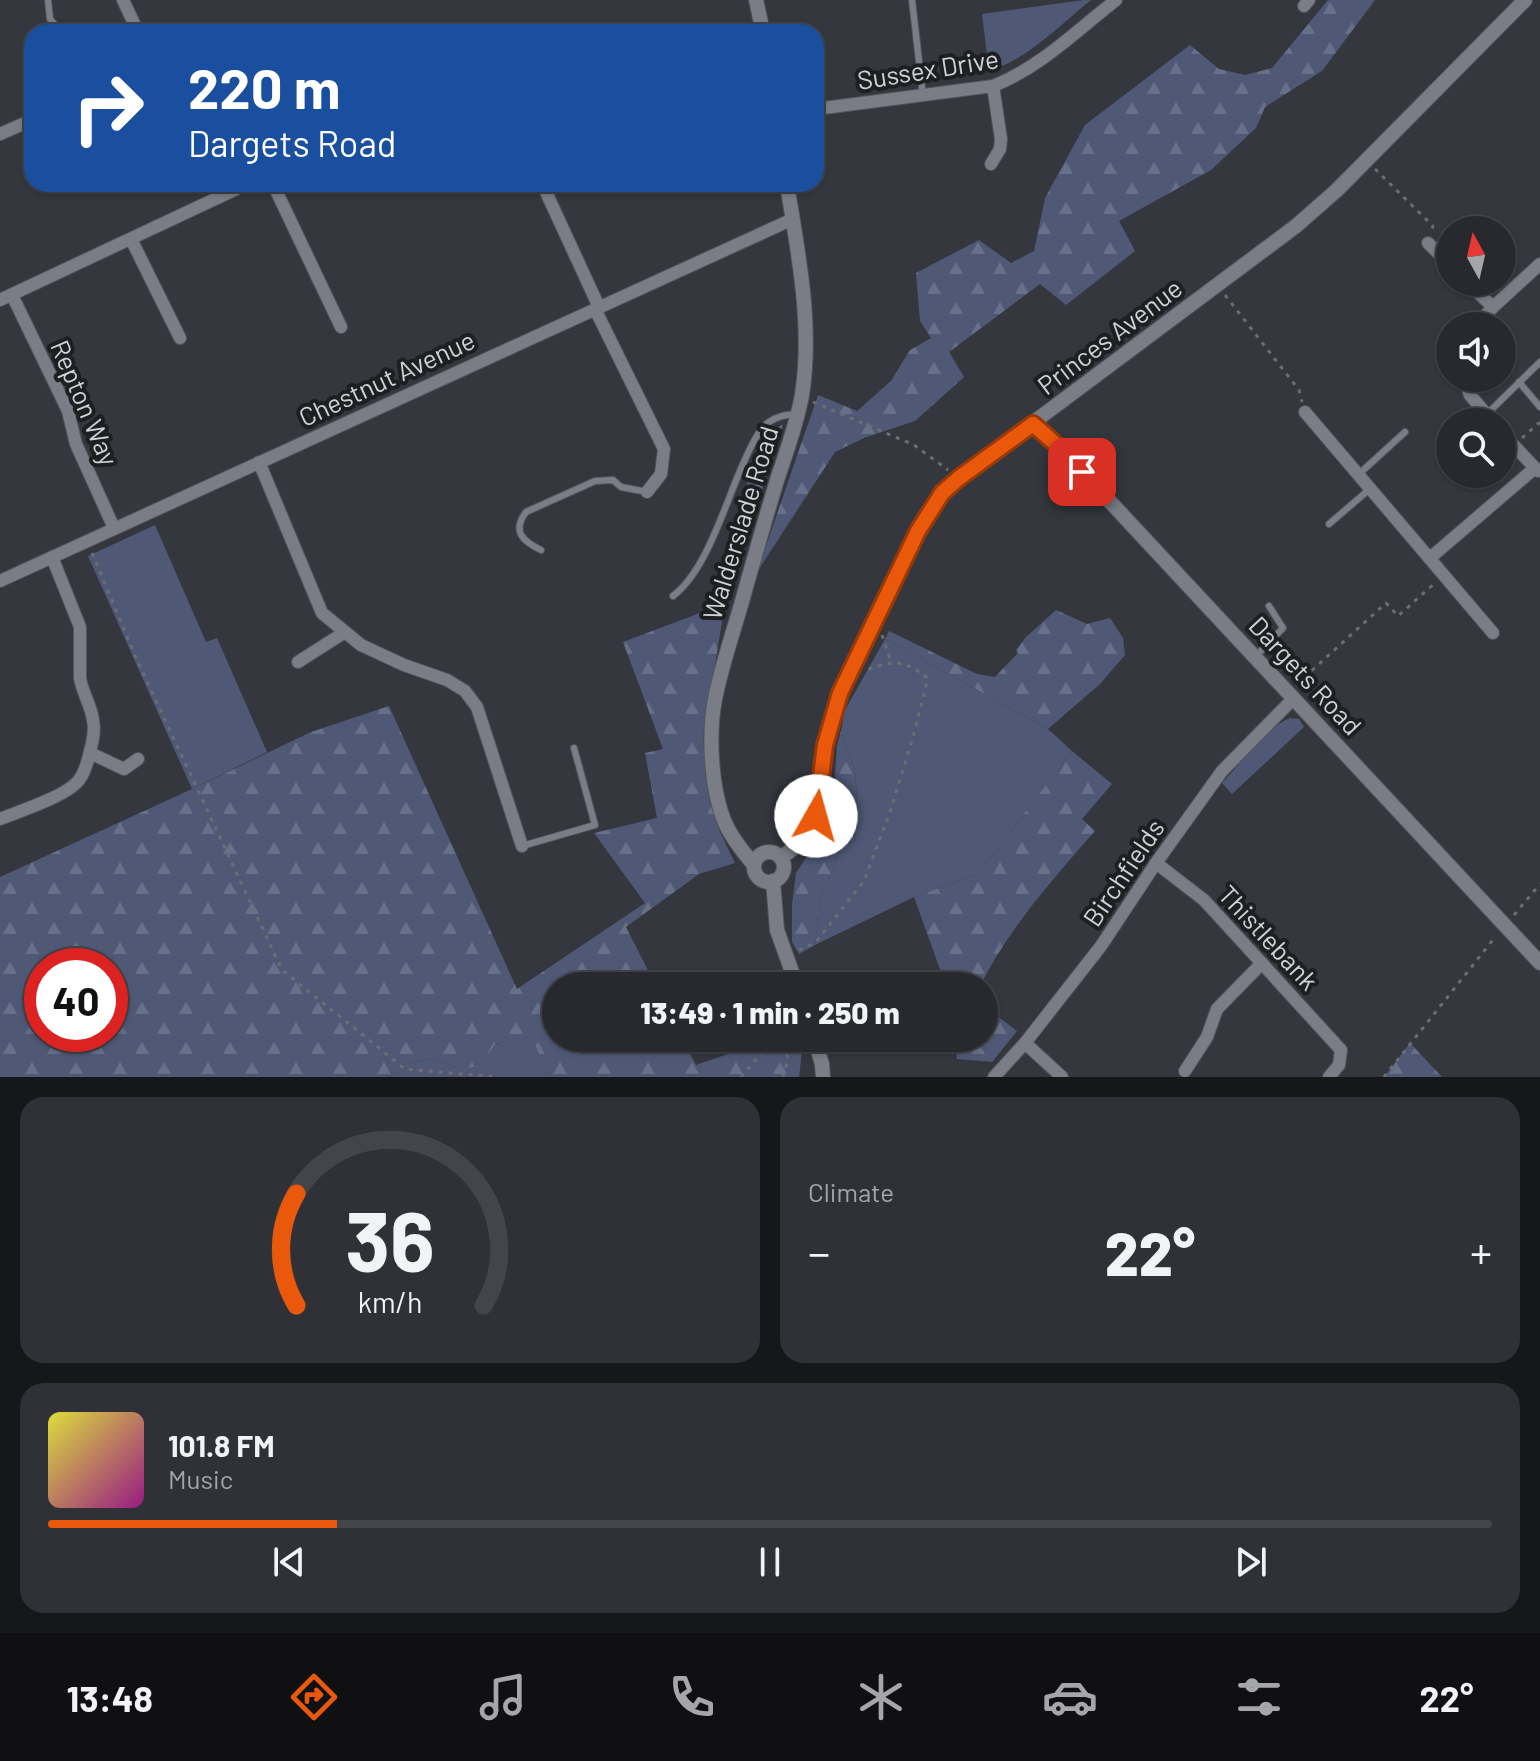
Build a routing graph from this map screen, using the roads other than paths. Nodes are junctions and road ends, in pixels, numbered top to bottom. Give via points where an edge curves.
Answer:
1 (48, 0) edge
2 (123, 0) edge
3 (756, 0) edge
4 (912, 0) edge
5 (1116, 0) edge
6 (1525, 0) edge
7 (54, 24) edge
8 (134, 24) edge
9 (761, 24) edge
10 (993, 86) junction
11 (923, 96) junction
12 (824, 108) edge
13 (24, 124) edge
14 (0, 134) edge
15 (991, 164) dead end
16 (230, 192) edge
17 (277, 192) edge
18 (546, 192) edge
19 (788, 192) edge
20 (793, 219) junction
21 (131, 239) junction
22 (1428, 243) road end
23 (1436, 251) edge
24 (1540, 264) edge
25 (1482, 296) edge
26 (6, 298) edge
27 (1493, 307) junction
28 (597, 308) junction
29 (1489, 312) edge
30 (341, 327) dead end
31 (180, 338) dead end
32 (1540, 362) edge
33 (1519, 382) junction
34 (1469, 392) edge
35 (1540, 407) edge
36 (1481, 408) edge
37 (1497, 408) edge
38 (1305, 412) road end
39 (798, 414) junction
40 (1033, 424) junction
41 (1405, 432) dead end
42 (1516, 448) edge
43 (259, 462) junction
44 (1538, 470) edge
45 (1359, 474) junction
46 (1371, 488) junction
47 (647, 492) joint
48 (1329, 524) dead end
49 (114, 528) junction
50 (541, 550) dead end
51 (52, 557) junction
52 (1430, 558) junction
53 (0, 581) edge
54 (673, 596) dead end
55 (1269, 606) dead end
56 (345, 632) junction
57 (1493, 633) dead end
58 (1255, 657) junction
59 (298, 662) dead end
60 (1291, 695) junction
61 (574, 748) dead end
62 (90, 753) junction
63 (138, 759) dead end
64 (0, 819) edge
65 (522, 846) joint
66 (781, 858) junction
67 (1156, 863) junction
68 (754, 865) junction
69 (773, 881) junction
70 (1262, 963) junction
71 (1540, 963) edge
72 (792, 972) edge
73 (1025, 1043) junction
74 (818, 1052) edge
75 (1185, 1071) dead end
76 (823, 1077) edge
77 (994, 1077) edge
78 (1062, 1077) edge
79 (1329, 1077) edge

1 - 7 lane
2 - 8 street
3 - 9 street
4 - 11 lane
5 - 10 street, Sussex Drive via 1034,66
6 - 40 street, Princes Avenue via 1296,226
10 - 11 street, Sussex Drive
10 - 15 street via 1000,149
11 - 12 street, Sussex Drive
13 - 14 street
16 - 21 street
17 - 30 street
18 - 28 street
19 - 20 street, Walderslade Road
20 - 28 street, Chestnut Avenue
20 - 39 street, Walderslade Road via 805,317
21 - 26 street
21 - 31 street
22 - 23 street
24 - 27 street
25 - 27 street
26 - 49 street, Repton Way via 68,411 76,444
27 - 29 street
28 - 43 street, Chestnut Avenue
28 - 47 street via 664,449 661,474
32 - 33 lane
33 - 35 lane
33 - 37 lane
34 - 36 street
38 - 45 street
39 - 54 lane via 780,415 766,424 700,565
39 - 68 street, Walderslade Road via 712,719 718,799 727,827
40 - 58 street, Dargets Road
40 - 66 street, Princes Avenue via 959,478 932,506 840,693 825,745 816,816
41 - 45 lane
42 - 44 street
43 - 49 street, Chestnut Avenue
43 - 56 street via 322,613
44 - 52 street
45 - 46 street
46 - 48 lane
46 - 52 street
47 - 50 lane via 613,480 595,481 526,512 518,528 526,543
49 - 51 street, Chestnut Avenue
51 - 53 street, Chestnut Avenue
51 - 62 street via 80,627 81,686 94,720
52 - 57 street
55 - 58 lane via 1283,628
56 - 59 street
56 - 65 street via 361,645 465,691 477,707
58 - 60 street, Dargets Road
60 - 67 street, Birchfields via 1222,771
60 - 71 street, Dargets Road
61 - 65 lane via 595,825
62 - 63 street via 124,769
62 - 64 street via 78,782
66 - 68 street via 763,853
66 - 69 street via 784,872
67 - 70 street, Thistlebank via 1204,900
67 - 73 street, Birchfields via 1101,946
68 - 69 street via 759,878
69 - 72 street via 777,930
70 - 75 street via 1217,1009
70 - 79 street, Thistlebank via 1341,1050 1339,1065
73 - 77 street, Birchfields
73 - 78 street
74 - 76 street

